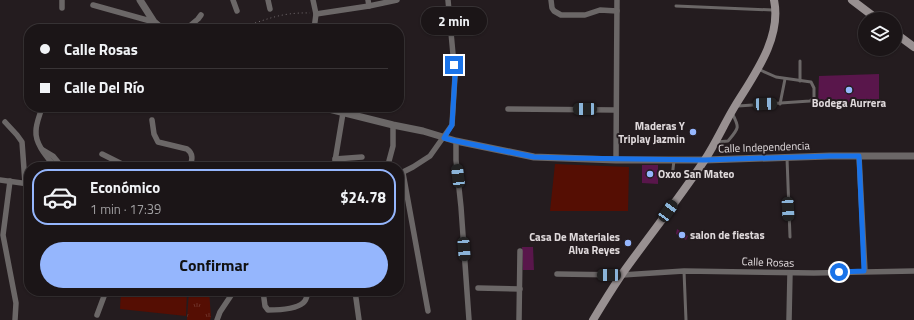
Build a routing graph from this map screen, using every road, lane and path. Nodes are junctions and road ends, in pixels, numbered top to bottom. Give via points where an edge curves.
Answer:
1 (62, 0) edge
2 (140, 0) edge
3 (233, 0) edge
4 (268, 0) edge
5 (313, 0) edge
6 (397, 0) edge
7 (448, 0) edge
8 (551, 0) edge
9 (617, 0) edge
10 (774, 0) edge
11 (852, 0) edge
12 (368, 3) edge
13 (93, 5) dead end
14 (676, 6) dead end
15 (62, 8) dead end
16 (270, 8) dead end
17 (775, 10) junction
18 (237, 11) dead end
19 (617, 11) junction
20 (868, 12) edge
21 (316, 14) junction
22 (201, 15) dead end
23 (150, 24) edge
24 (152, 24) edge
25 (192, 24) edge
26 (251, 24) edge
27 (315, 24) edge
28 (902, 38) edge
29 (914, 47) edge
30 (800, 61) dead end
31 (758, 69) junction
32 (785, 79) junction
33 (800, 81) junction
34 (780, 104) junction
35 (508, 108) dead end
36 (733, 109) junction
37 (615, 110) junction
38 (41, 112) edge
39 (339, 112) edge
40 (343, 113) junction
41 (152, 120) dead end
42 (5, 122) dead end
43 (393, 125) junction
44 (444, 138) junction
45 (456, 141) junction
46 (715, 142) junction
47 (42, 149) junction
48 (102, 154) dead end
49 (859, 156) junction
50 (914, 156) edge
51 (362, 157) dead end
52 (787, 158) junction
53 (335, 159) junction
54 (616, 160) junction
55 (674, 160) junction
56 (704, 160) junction
57 (389, 161) dead end
58 (24, 162) edge
59 (51, 162) edge
60 (58, 162) edge
61 (118, 162) edge
62 (191, 162) edge
63 (335, 162) edge
64 (404, 171) edge
65 (672, 178) dead end
66 (0, 180) edge
67 (10, 181) junction
68 (24, 183) edge
69 (404, 188) edge
70 (790, 236) dead end
71 (520, 251) dead end
72 (684, 271) junction
73 (864, 271) junction
74 (914, 271) edge
75 (790, 273) junction
76 (557, 274) dead end
77 (622, 275) junction
78 (478, 288) dead end
79 (520, 289) junction
80 (104, 296) edge
81 (231, 296) edge
82 (264, 296) edge
83 (307, 296) edge
84 (356, 296) edge
85 (428, 311) dead end
86 (97, 315) dead end
87 (15, 320) edge
88 (217, 320) edge
89 (359, 320) edge
90 (469, 320) edge
91 (519, 320) edge
92 (593, 320) edge
93 (686, 320) edge
94 (789, 320) edge

1 - 15 street
2 - 24 street
3 - 18 street
4 - 16 street
5 - 21 street
6 - 12 street
7 - 44 street via 455,76 452,125
8 - 19 street via 554,12 561,15 585,15 600,10
9 - 19 street
10 - 17 main road
11 - 20 main road
12 - 21 street
13 - 23 street
14 - 17 lane
17 - 31 main road via 772,33
19 - 37 street
21 - 26 path via 288,13
21 - 27 street
22 - 25 street
28 - 29 main road
30 - 33 lane
31 - 32 lane
31 - 36 main road
32 - 33 lane
32 - 34 lane
33 - 34 lane via 813,84 815,91 812,100
34 - 36 lane
35 - 37 street
36 - 46 main road
36 - 46 lane via 738,127 728,141
37 - 54 street
38 - 47 street via 36,138
39 - 40 street, Calle Independencia
40 - 43 street, Calle Independencia
40 - 53 street
41 - 62 street via 158,142 187,149 192,158
42 - 58 street via 22,142
43 - 44 street, Calle Independencia
43 - 57 street via 393,146
44 - 45 street, Calle Independencia
44 - 64 street via 430,156
45 - 54 street, Calle Independencia via 534,157
45 - 90 street
46 - 56 main road
47 - 59 street
47 - 60 street
48 - 61 street
49 - 50 street, Calle Independencia
49 - 52 street, Calle Independencia
49 - 73 street
51 - 53 street
52 - 56 street, Calle Independencia
52 - 70 lane
53 - 63 street
54 - 55 street, Calle Independencia
55 - 56 street, Calle Independencia
55 - 65 lane
56 - 77 main road
66 - 67 street
67 - 68 street
67 - 87 street via 3,235 16,303
69 - 85 street
71 - 79 street
72 - 75 street, Calle Rosas
72 - 77 street, Calle Rosas
72 - 93 lane
73 - 74 street, Calle Rosas
73 - 75 street, Calle Rosas
75 - 94 street
76 - 77 street, Calle Rosas
77 - 92 main road
78 - 79 street
79 - 91 street
80 - 86 street
81 - 88 street
82 - 83 street via 268,310 277,310 301,304
84 - 89 street

